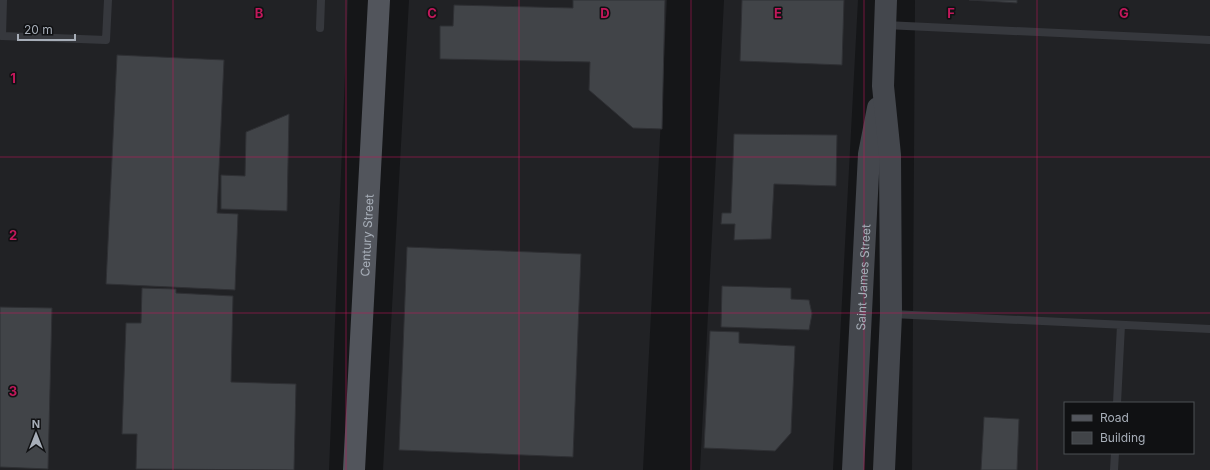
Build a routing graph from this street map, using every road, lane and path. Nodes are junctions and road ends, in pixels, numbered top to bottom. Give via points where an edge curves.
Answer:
1 (3, 0) edge
2 (108, 0) edge
3 (321, 0) edge
4 (379, 0) edge
5 (886, 0) edge
6 (885, 24) junction
7 (320, 28) dead end
8 (1210, 40) edge
9 (883, 86) junction
10 (891, 314) junction
11 (1121, 325) junction
12 (1210, 330) edge
13 (1117, 402) edge
14 (1115, 454) edge
15 (354, 470) edge
16 (854, 470) edge
17 (884, 470) edge
18 (1114, 470) edge

1 - 2 lane via 2,36 106,40
3 - 7 lane
4 - 15 main road, Century Street
5 - 6 main road, Saint James Street
6 - 8 lane
6 - 9 main road, Saint James Street
9 - 10 main road, Saint James Street via 890,155
9 - 16 main road, Saint James Street via 869,154
10 - 11 lane
10 - 17 main road, Saint James Street
11 - 12 lane
11 - 13 lane
14 - 18 lane

